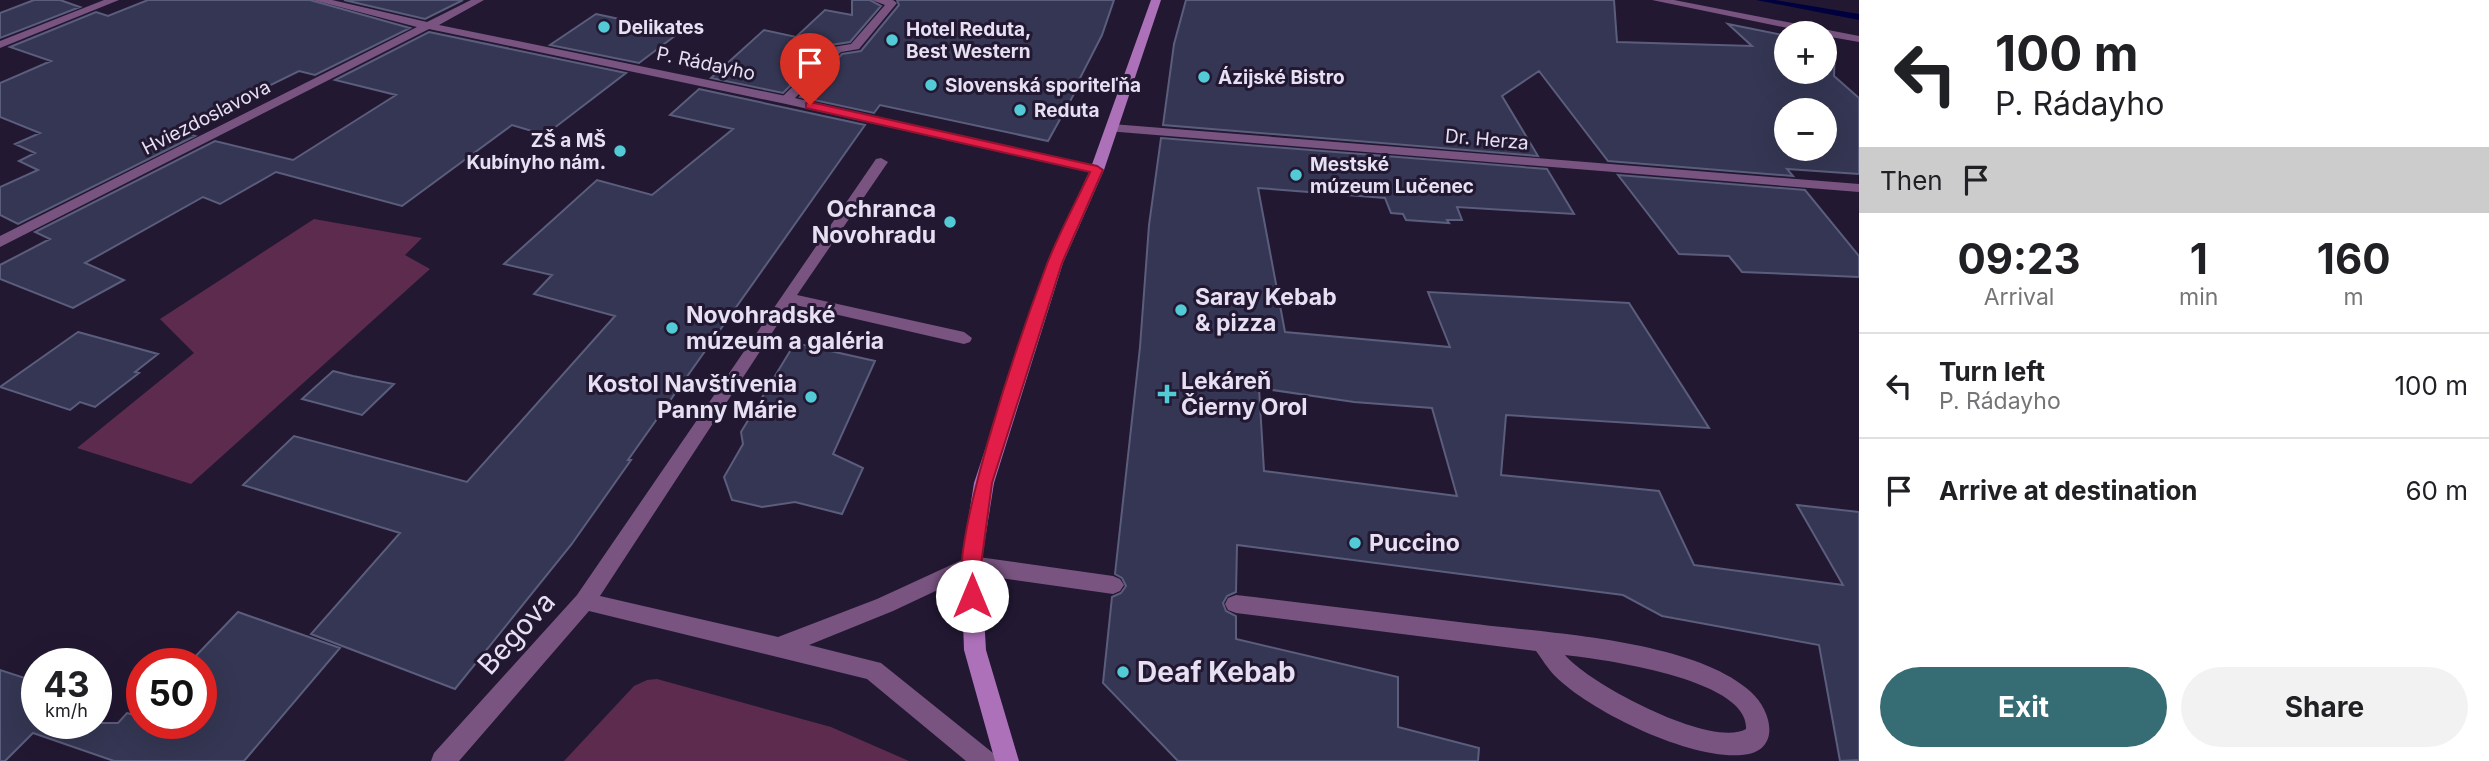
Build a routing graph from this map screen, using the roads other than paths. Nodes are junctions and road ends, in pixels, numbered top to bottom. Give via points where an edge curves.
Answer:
1 (114, 0) edge
2 (318, 0) edge
3 (479, 0) edge
4 (877, 0) edge
5 (1156, 0) edge
6 (1657, 0) edge
7 (429, 26) junction
8 (1859, 39) edge
9 (0, 45) edge
10 (786, 100) junction
11 (1112, 128) junction
12 (881, 162) dead end
13 (1097, 170) junction
14 (1859, 188) edge
15 (0, 242) edge
16 (787, 299) junction
17 (964, 338) dead end
18 (971, 565) junction
19 (1114, 586) dead end
20 (585, 601) junction
21 (1236, 604) dead end
22 (1542, 642) junction
23 (779, 647) junction
24 (443, 761) edge
25 (984, 761) edge
26 (1007, 761) edge

1 - 9 street
2 - 7 street, P. Rádayho
3 - 7 street
4 - 10 street via 892,3 855,47 837,49
5 - 11 main road
6 - 8 street
7 - 10 street, P. Rádayho
7 - 15 street, Hviezdoslavova
10 - 13 street, P. Rádayho
11 - 13 main road
11 - 14 street, Dr. Herza
12 - 16 street
13 - 18 main road via 1055,263 984,483
16 - 17 street
16 - 20 street
18 - 19 street
18 - 23 street
18 - 26 main road via 975,650
20 - 23 street, Begova
20 - 24 street, Begova
21 - 22 street
22 - 22 street via 1629,653 1724,686 1750,706 1758,721 1757,736 1743,744 1704,740 1650,723 1563,669
23 - 25 street, Begova via 873,670

